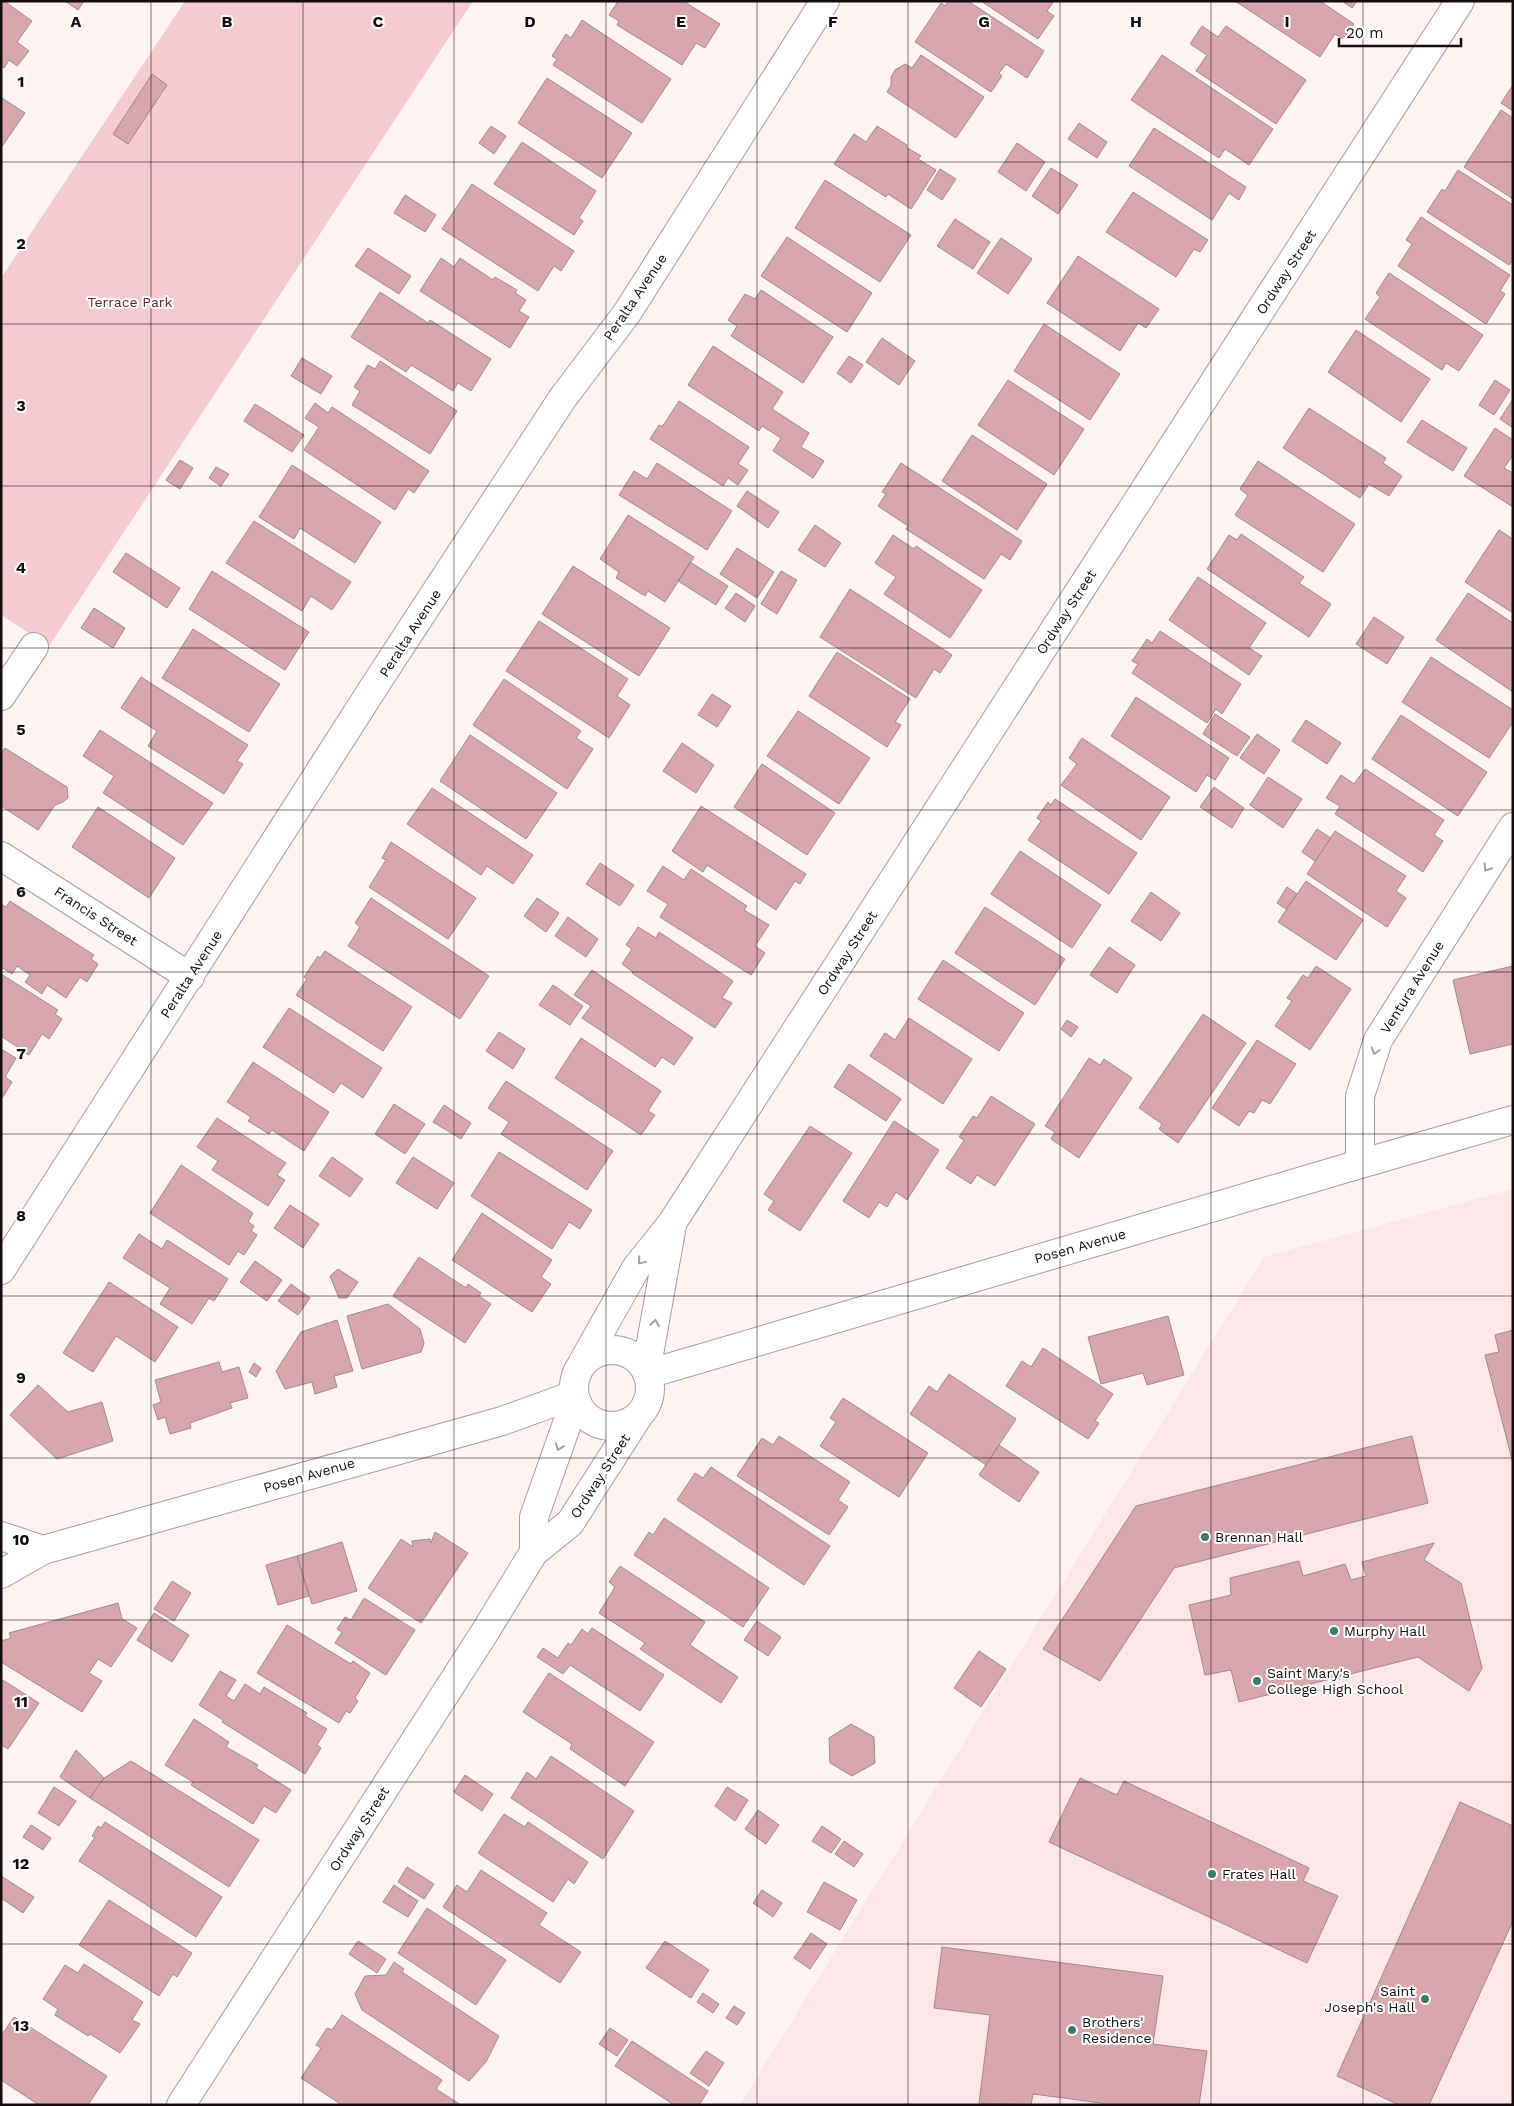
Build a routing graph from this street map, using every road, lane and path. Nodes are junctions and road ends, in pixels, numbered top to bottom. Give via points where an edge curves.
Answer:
1 (825, 1) edge
2 (1460, 1) edge
3 (34, 647) dead end
4 (1, 696) edge
5 (1513, 827) edge
6 (1, 856) edge
7 (190, 977) junction
8 (1513, 1120) edge
9 (1360, 1164) junction
10 (672, 1224) junction
11 (1, 1270) edge
12 (583, 1362) junction
13 (647, 1372) junction
14 (574, 1398) junction
15 (639, 1416) junction
16 (1, 1536) edge
17 (43, 1550) junction
18 (534, 1552) junction
19 (1, 1574) edge
20 (181, 2105) edge

1 - 7 street, Peralta Avenue via 627,313 562,400 379,679
2 - 10 street, Ordway Street
3 - 4 street
5 -> 9 street, Ventura Avenue via 1378,1040 1360,1096
6 - 7 street, Francis Street
7 - 11 street, Peralta Avenue
8 - 9 street, Posen Avenue
9 - 13 street, Posen Avenue
10 -> 12 street, Ordway Street via 636,1268
13 -> 10 street, Ordway Street
12 - 13 street via 593,1354 621,1351 635,1358
12 - 14 street via 576,1372
13 - 15 street via 649,1397
14 - 15 street via 585,1416 601,1425 622,1425
14 - 17 street, Posen Avenue
14 -> 18 street via 534,1517
15 - 18 street, Ordway Street via 570,1523
16 - 17 street
17 - 19 street, Posen Avenue
18 - 20 street, Ordway Street

